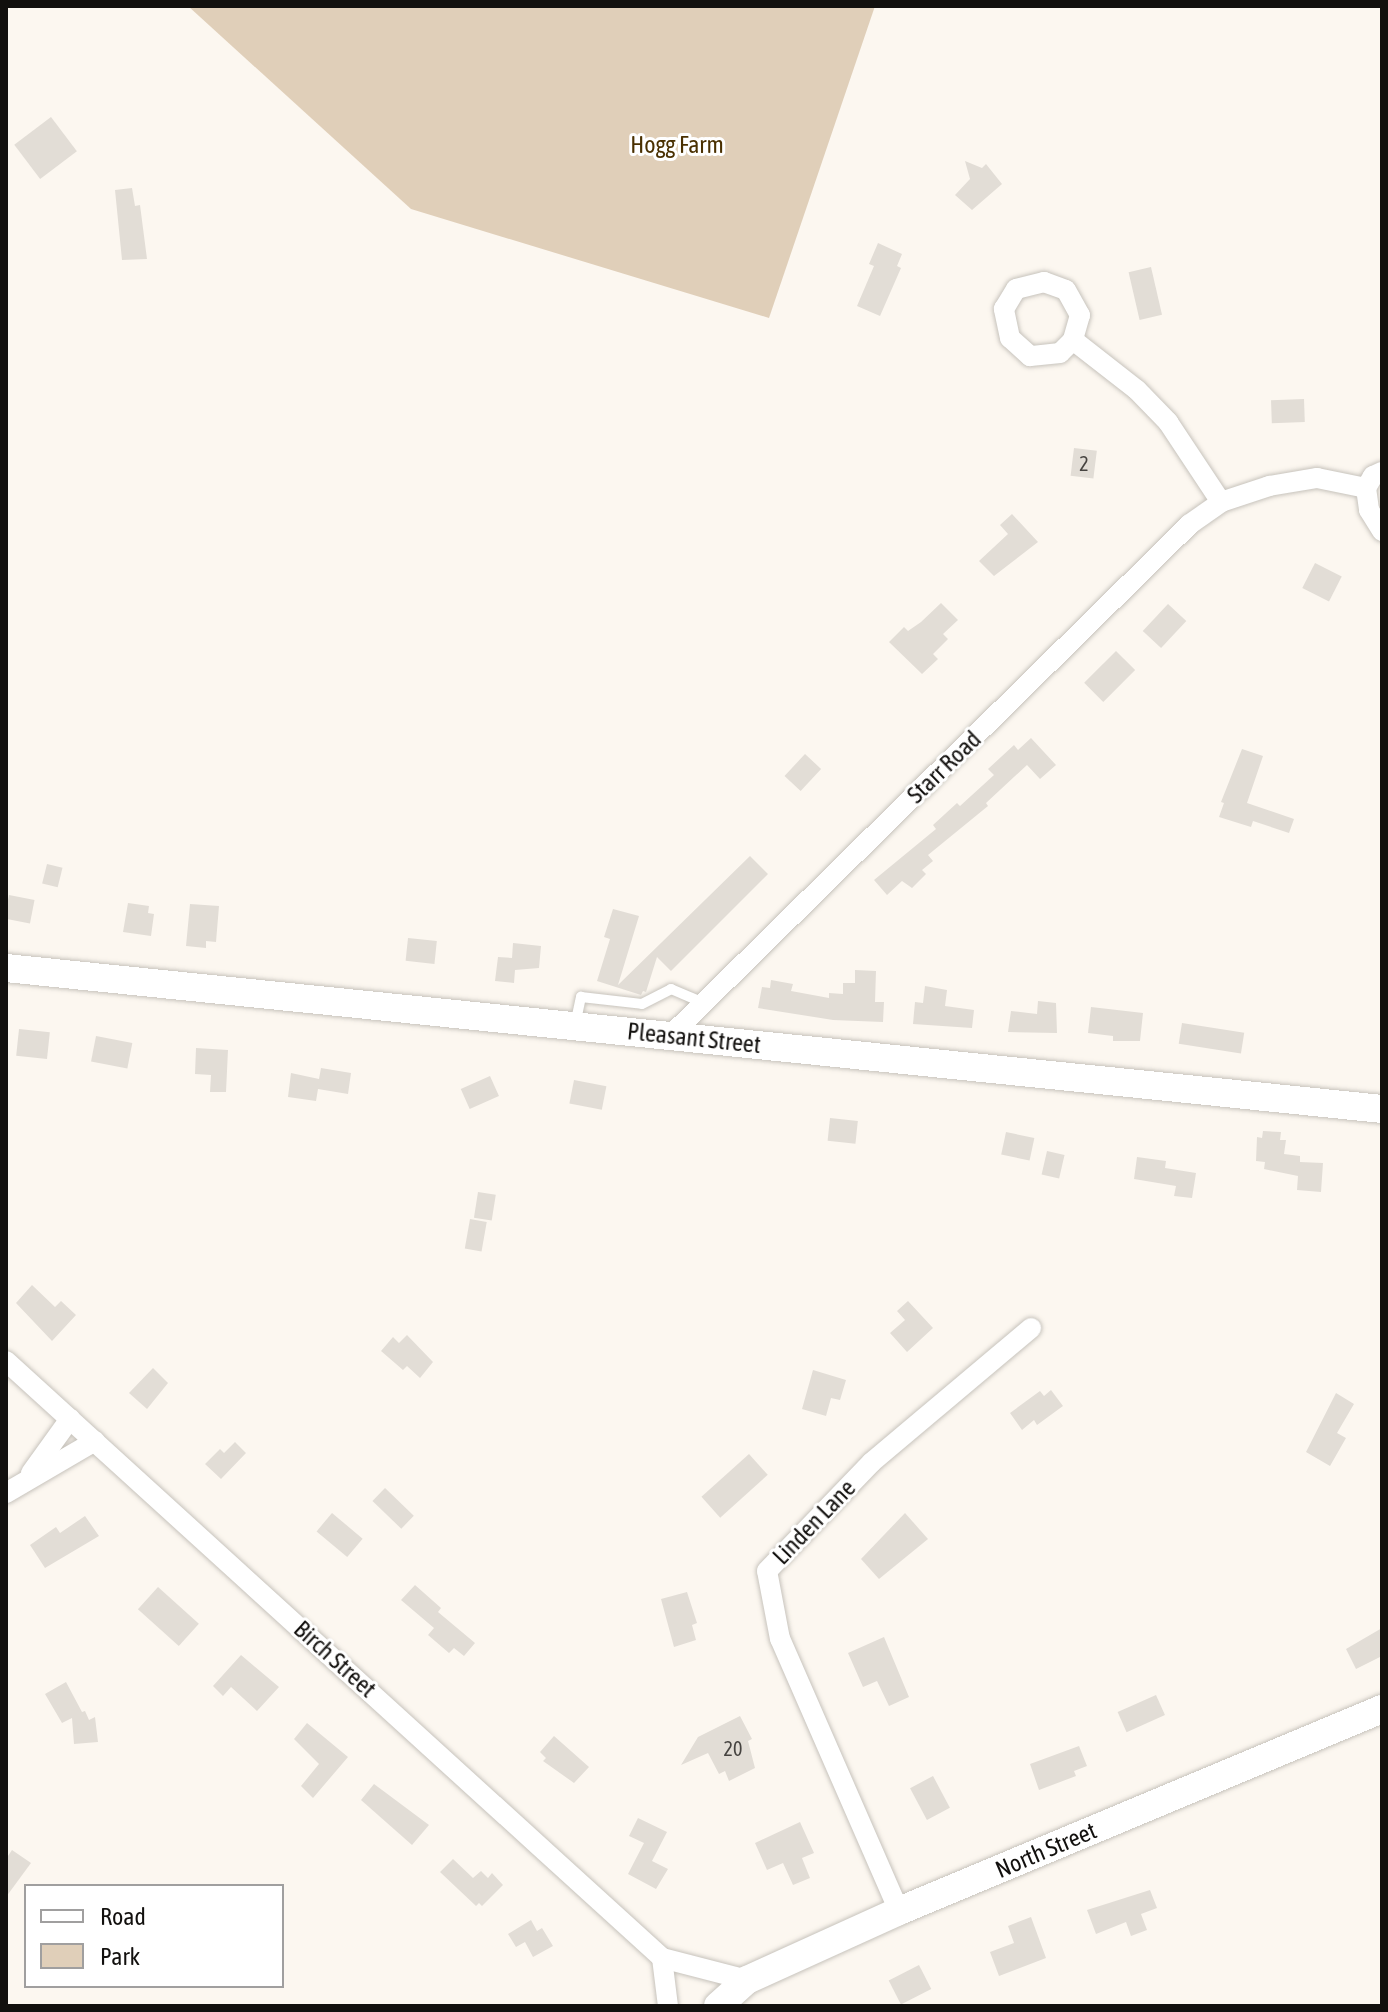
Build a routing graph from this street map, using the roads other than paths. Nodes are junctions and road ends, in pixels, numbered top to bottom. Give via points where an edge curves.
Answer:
1 (1073, 340) dead end
2 (1382, 472) edge
3 (1366, 488) junction
4 (1221, 502) junction
5 (1382, 531) edge
6 (6, 968) edge
7 (704, 1003) junction
8 (575, 1026) junction
9 (671, 1035) junction
10 (1382, 1109) edge
11 (1031, 1328) dead end
12 (6, 1361) edge
13 (70, 1419) junction
14 (95, 1441) junction
15 (29, 1477) junction
16 (6, 1493) edge
17 (1382, 1709) edge
18 (899, 1911) junction
19 (662, 1958) junction
20 (747, 1980) junction
21 (668, 2006) edge
22 (718, 2006) edge

1 - 4 street via 1168,422
2 - 3 street
3 - 4 street, Starr Road via 1317,478
3 - 5 street via 1369,510
4 - 7 street, Starr Road via 1190,524
6 - 8 main road, Pleasant Street
7 - 8 lane via 671,989 642,1004 581,997
7 - 9 street, Starr Road
8 - 9 main road, Pleasant Street
9 - 10 main road, Pleasant Street
11 - 18 street, Linden Lane via 872,1462 767,1571 780,1639
12 - 13 street, Birch Street
13 - 14 street, Birch Street
13 - 15 street
14 - 15 street
14 - 19 street, Birch Street
15 - 16 street
17 - 18 main road, North Street
18 - 20 main road, North Street
19 - 20 street, Birch Street
19 - 21 street
20 - 22 main road, North Street

